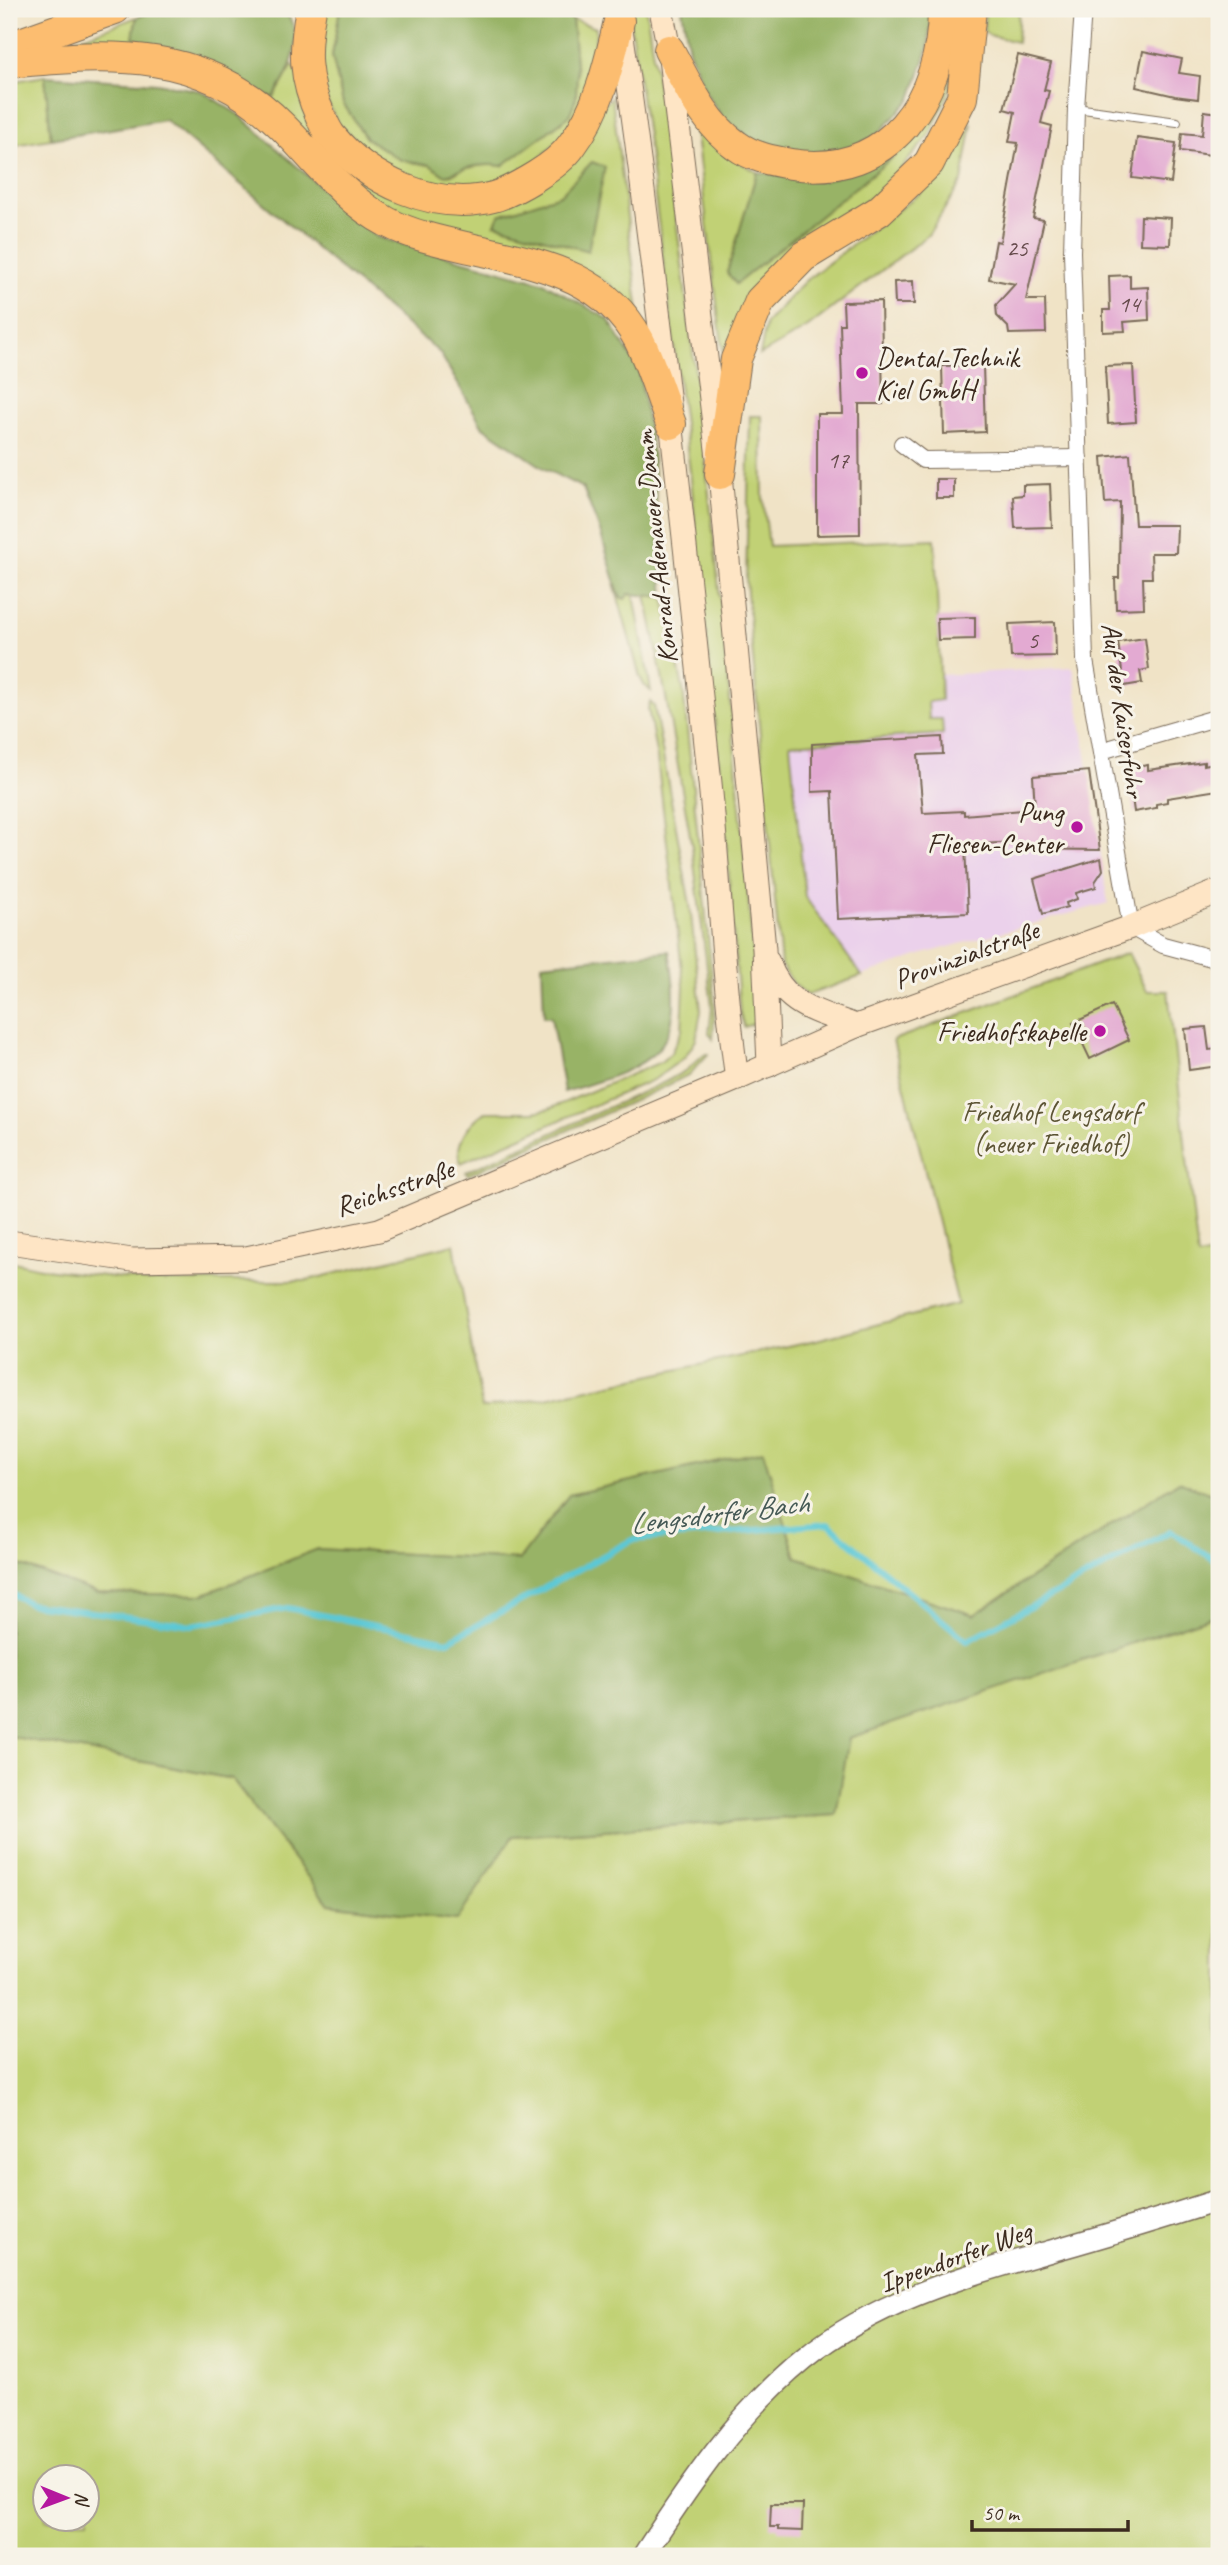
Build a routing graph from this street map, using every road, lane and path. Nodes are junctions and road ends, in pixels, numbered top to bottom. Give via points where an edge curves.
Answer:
1 (115, 9) edge
2 (311, 9) edge
3 (661, 9) edge
4 (943, 9) edge
5 (971, 9) edge
6 (1083, 9) edge
7 (618, 15) edge
8 (9, 47) edge
9 (669, 50) junction
10 (9, 63) edge
11 (1076, 108) junction
12 (1177, 122) dead end
13 (671, 424) junction
14 (902, 444) dead end
15 (1079, 458) junction
16 (720, 474) junction
17 (1219, 717) edge
18 (1101, 751) junction
19 (1219, 891) edge
20 (1131, 926) junction
21 (764, 949) junction
22 (1219, 960) edge
23 (856, 1026) junction
24 (769, 1065) junction
25 (737, 1079) junction
26 (9, 1242) edge
27 (1219, 2200) edge
28 (643, 2556) edge

1 - 8 highway
2 - 7 highway via 305,39 309,91 330,135 367,170 418,195 454,201 493,197 524,184 571,146 604,81
3 - 9 main road
4 - 9 highway via 933,79 912,116 891,141 865,156 835,165 768,160 736,145 704,112
5 - 16 highway via 962,98 929,163 879,211 803,257 760,301 736,359
6 - 11 street, Auf der Kaiserfuhr
7 - 13 main road, Konrad-Adenauer-Damm
9 - 16 main road
10 - 13 highway via 80,56 133,57 185,67 234,87 280,124 342,191 388,223 438,241 542,265 588,284 621,312 639,341
11 - 12 lane
11 - 15 street, Auf der Kaiserfuhr via 1072,252
13 - 25 main road, Konrad-Adenauer-Damm
14 - 15 street via 923,460
15 - 18 street, Auf der Kaiserfuhr via 1086,660
16 - 21 main road
17 - 18 street
18 - 20 street, Auf der Kaiserfuhr
19 - 20 main road, Provinzialstraße
20 - 22 street via 1163,945
20 - 23 main road, Provinzialstraße
21 - 23 main road via 775,981 788,995 802,1006
21 - 24 main road
23 - 24 main road, Provinzialstraße
24 - 25 main road, Provinzialstraße
25 - 26 main road, Reichsstraße via 460,1198 366,1233 246,1258 132,1260
27 - 28 street, Ippendorfer Weg via 939,2285 838,2336 804,2359 730,2432

